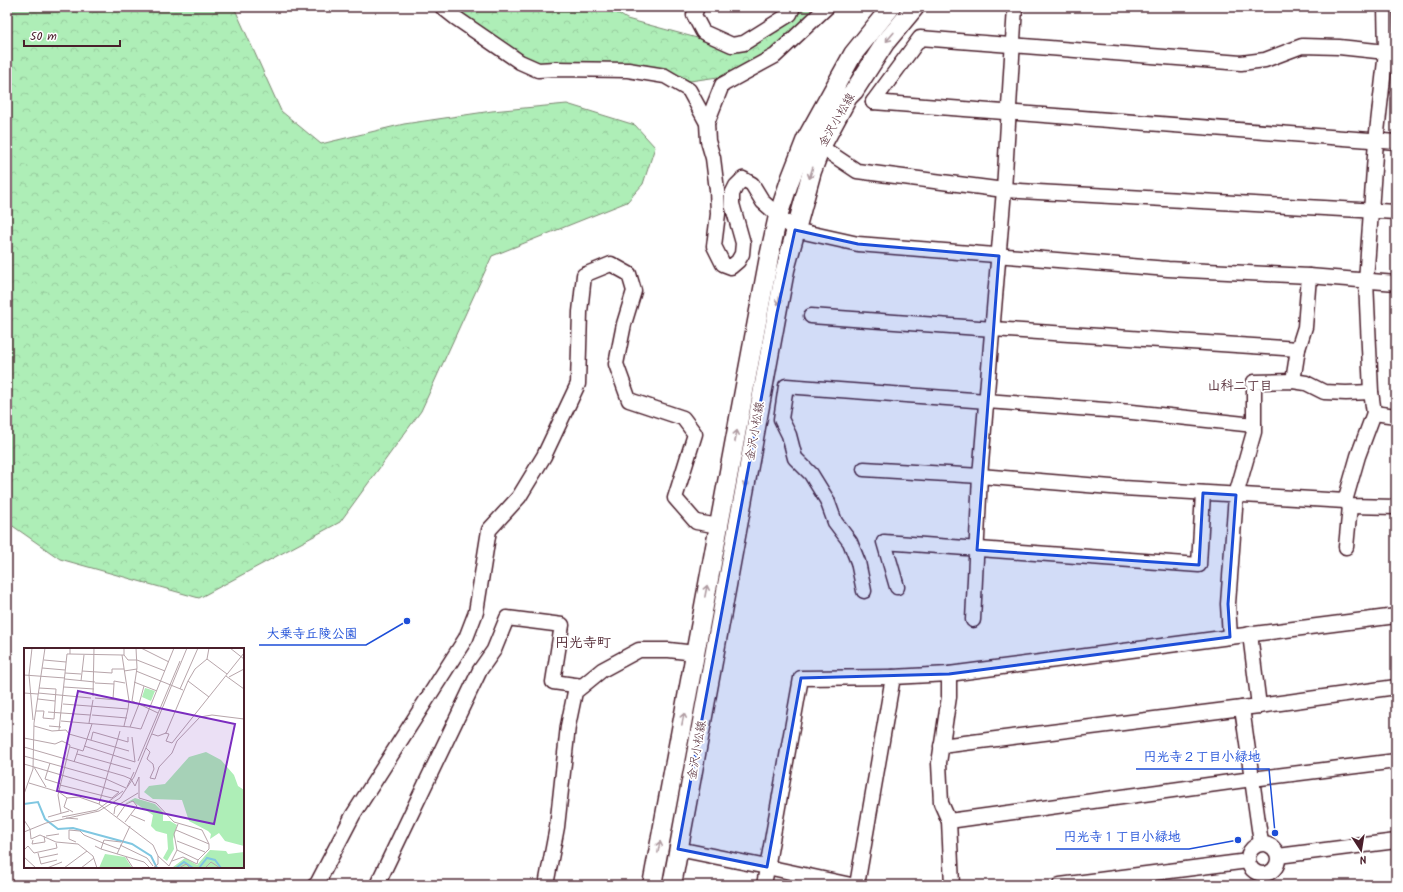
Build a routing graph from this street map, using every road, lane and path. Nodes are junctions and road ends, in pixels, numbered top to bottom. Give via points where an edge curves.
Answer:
1 (442, 7) edge
2 (697, 7) edge
3 (793, 7) edge
4 (827, 7) edge
5 (891, 7) edge
6 (915, 7) edge
7 (1015, 7) edge
8 (1385, 7) edge
9 (1014, 45) junction
10 (1389, 60) edge
11 (1009, 113) junction
12 (707, 123) junction
13 (1376, 141) junction
14 (1396, 142) edge
15 (821, 147) junction
16 (1004, 190) junction
17 (1371, 210) junction
18 (1396, 212) edge
19 (778, 216) junction
20 (796, 230) junction
21 (999, 256) junction
22 (1309, 276) junction
23 (1366, 281) junction
24 (1396, 283) edge
25 (811, 316) dead end
26 (993, 329) junction
27 (1298, 349) junction
28 (1293, 381) junction
29 (1371, 392) junction
30 (987, 401) junction
31 (1374, 413) junction
32 (1396, 416) edge
33 (1254, 425) junction
34 (864, 469) dead end
35 (980, 476) junction
36 (1203, 493) junction
37 (1236, 495) junction
38 (1348, 504) junction
39 (1396, 507) edge
40 (719, 526) junction
41 (1346, 547) dead end
42 (977, 550) junction
43 (897, 587) dead end
44 (864, 591) dead end
45 (1396, 616) edge
46 (973, 620) dead end
47 (1250, 634) junction
48 (1230, 637) junction
49 (695, 653) junction
50 (949, 674) junction
51 (893, 677) junction
52 (582, 686) junction
53 (1396, 687) edge
54 (1259, 706) junction
55 (1242, 708) junction
56 (941, 746) junction
57 (1396, 762) edge
58 (1252, 779) junction
59 (949, 822) junction
60 (1396, 841) edge
61 (1261, 843) junction
62 (678, 849) junction
63 (1278, 856) junction
64 (1248, 861) junction
65 (768, 866) junction
66 (1265, 879) edge
67 (1096, 883) edge
68 (315, 885) edge
69 (377, 885) edge
70 (546, 885) edge
71 (652, 885) edge
72 (672, 885) edge
73 (764, 885) edge
74 (851, 885) edge
75 (858, 885) edge
76 (952, 885) edge
77 (1060, 885) edge

1 - 12 street via 520,62 538,70 628,70 665,76 689,90
2 - 3 street via 694,15 702,32 732,45 744,43 790,14
4 - 12 street via 775,56 722,85
5 - 19 main road, 金沢小松線 via 853,54 806,139
6 -> 15 main road, 金沢小松線 via 848,97
7 - 9 street
8 - 10 street
9 - 10 street via 1241,63 1265,60 1302,46 1339,47
9 - 11 street
9 - 11 street via 920,38 873,102
10 - 13 street
11 - 13 street
11 - 16 street
12 - 19 street via 717,190 718,214 714,246 724,264 731,267 742,254 743,243 732,204 732,194 743,179 752,184 763,202
13 - 14 street
13 - 17 street
15 - 16 street via 857,171
15 -> 20 main road, 金沢小松線
16 - 17 street
16 - 21 street
17 - 18 street
17 - 23 street
19 - 20 street
40 -> 19 main road, 金沢小松線
20 - 21 street via 858,244
20 -> 62 main road, 金沢小松線 via 776,313
21 - 22 street via 1168,269
21 - 26 street
22 - 23 street
22 - 27 street via 1306,327
23 - 24 street
23 - 29 street
25 - 26 street
26 - 27 street
26 - 30 street
27 - 28 street
28 - 29 street via 1306,383 1324,392
28 - 33 street via 1254,382
29 - 31 street
30 - 33 street via 1132,412
30 - 35 street
30 - 44 street via 786,386 781,419 789,435 795,458 811,474 827,500 835,522 850,542 858,562
31 - 32 street
31 - 38 street via 1358,456
33 - 37 street
34 - 35 street
35 - 36 street
35 - 42 street
36 - 37 street
36 - 42 street via 1199,565
37 - 38 street
37 - 48 street via 1228,604
38 - 39 street
38 - 41 street
49 -> 40 main road, 金沢小松線
40 - 68 street via 696,522 675,498 695,434 684,418 629,400 616,364 634,291 628,274 611,264 584,275 578,384 544,456 519,497 489,530 476,612 466,638 353,815
42 - 43 street via 884,542
42 - 46 street
45 - 47 street
47 - 48 street
47 - 54 street
48 - 50 street
49 - 52 street via 638,650 602,670
71 -> 49 main road, 金沢小松線
50 - 51 street
50 - 56 street via 949,697
51 - 65 street via 801,678
51 - 75 street
52 - 69 street via 553,682 562,625 507,618 494,650 480,670
52 - 70 street via 575,692 568,726 557,828
53 - 54 street
54 - 55 street
55 - 56 street
55 - 58 street
56 - 59 street via 941,802
57 - 58 street
58 - 59 street
58 - 61 street
59 - 76 street
60 - 63 street
61 - 63 street via 1274,847
61 - 64 street via 1249,852
62 - 65 street
62 - 72 main road, 金沢小松線
63 - 66 street via 1273,870
64 - 66 street via 1252,869
64 - 67 street
65 - 73 street
65 - 74 street
67 - 77 street

